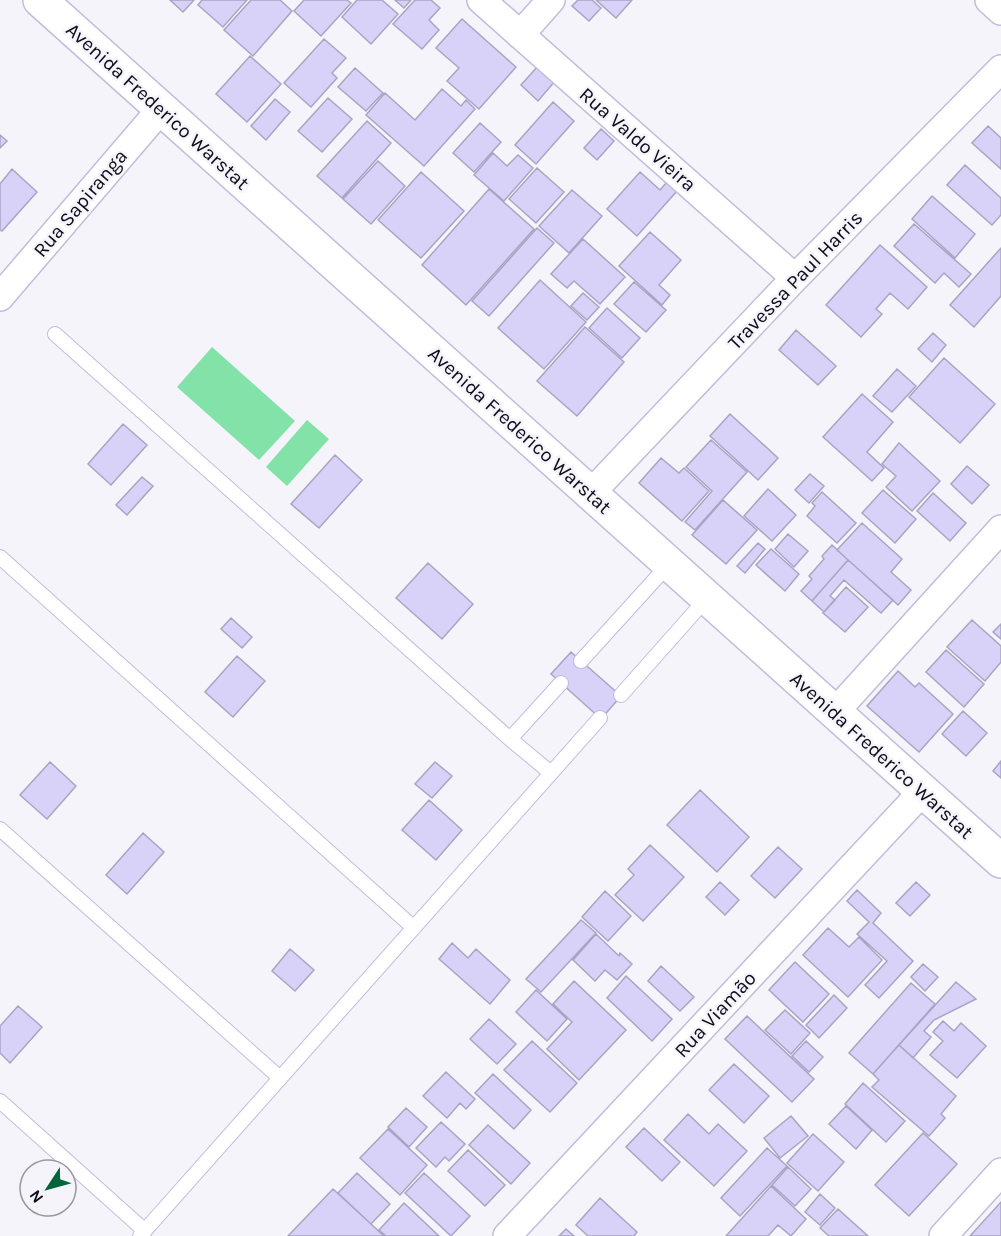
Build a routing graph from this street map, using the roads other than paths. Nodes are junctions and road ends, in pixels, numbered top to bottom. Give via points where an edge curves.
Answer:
1 (40, 0) edge
2 (481, 0) edge
3 (551, 0) edge
4 (989, 0) edge
5 (1001, 10) edge
6 (520, 35) junction
7 (1001, 69) edge
8 (161, 109) junction
9 (795, 278) junction
10 (0, 297) edge
11 (56, 334) dead end
12 (591, 494) junction
13 (1001, 529) edge
14 (0, 557) edge
15 (669, 564) junction
16 (707, 598) junction
17 (581, 660) dead end
18 (561, 683) dead end
19 (621, 695) dead end
20 (835, 712) junction
21 (600, 718) dead end
22 (510, 739) junction
23 (551, 773) junction
24 (923, 791) junction
25 (0, 828) edge
26 (1001, 861) edge
27 (414, 928) junction
28 (280, 1078) junction
29 (0, 1101) edge
30 (1001, 1172) edge
31 (142, 1233) edge
32 (507, 1236) edge
33 (943, 1236) edge

1 - 8 street, Avenida Frederico Warstat
2 - 6 street, Rua Valdo Vieira
3 - 6 street
4 - 5 street
6 - 9 street, Rua Valdo Vieira
7 - 9 street, Travessa Paul Harris
8 - 10 street, Rua Sapiranga
8 - 12 street, Avenida Frederico Warstat
9 - 12 street, Travessa Paul Harris
11 - 22 lane
12 - 15 street, Avenida Frederico Warstat
13 - 20 street
14 - 27 lane
15 - 16 street, Avenida Frederico Warstat
15 - 17 lane
16 - 19 lane
16 - 20 street, Avenida Frederico Warstat
18 - 22 lane
20 - 24 street, Avenida Frederico Warstat
21 - 23 lane
22 - 23 lane
23 - 27 lane
24 - 26 street, Avenida Frederico Warstat
24 - 32 street, Rua Viamão
25 - 28 lane
27 - 28 lane
28 - 31 lane
29 - 31 lane
30 - 33 street

